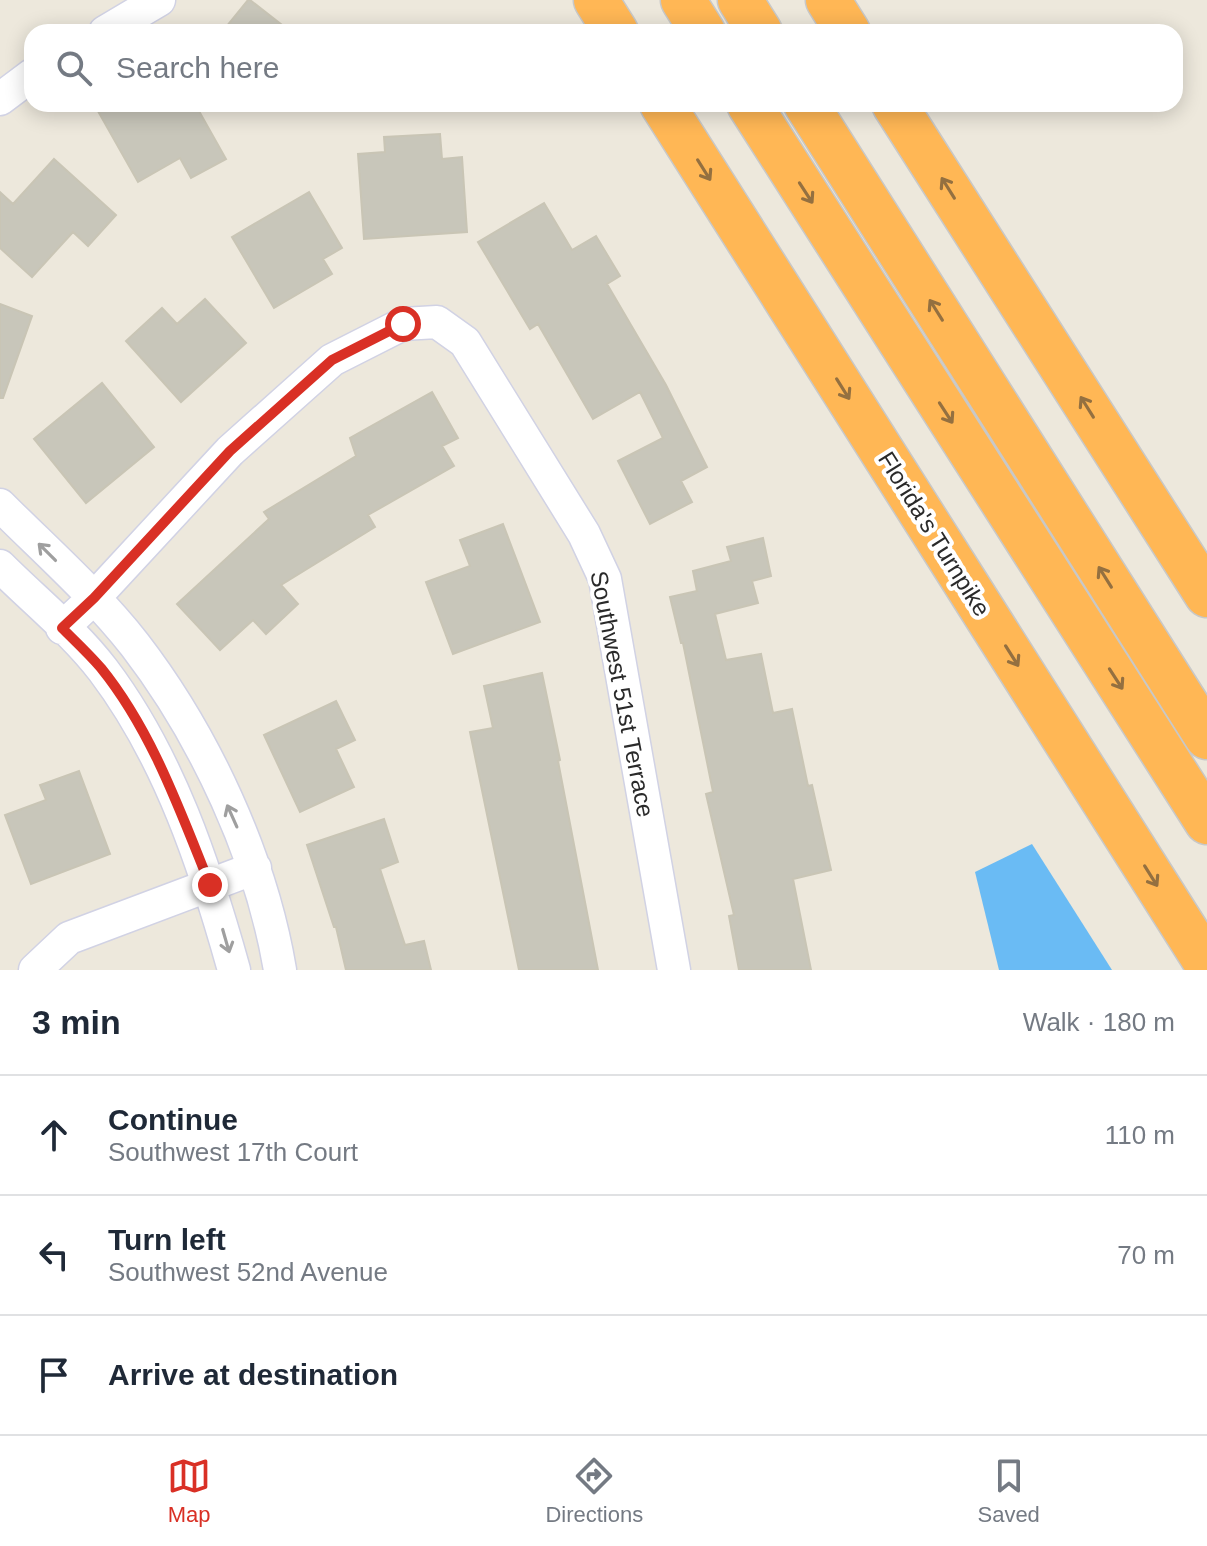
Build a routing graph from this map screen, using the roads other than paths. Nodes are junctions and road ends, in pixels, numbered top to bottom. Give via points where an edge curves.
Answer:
1 (159, 0) edge
2 (596, 0) edge
3 (683, 0) edge
4 (740, 0) edge
5 (828, 0) edge
6 (118, 24) edge
7 (611, 24) edge
8 (698, 24) edge
9 (755, 24) edge
10 (843, 24) edge
11 (24, 81) edge
12 (0, 99) edge
13 (667, 112) edge
14 (754, 112) edge
15 (811, 112) edge
16 (899, 112) edge
17 (0, 505) edge
18 (0, 566) edge
19 (1207, 595) edge
20 (94, 598) junction
21 (62, 628) junction
22 (1207, 737) edge
23 (1207, 822) edge
24 (255, 868) junction
25 (210, 885) junction
26 (1207, 964) edge
27 (35, 970) edge
28 (234, 970) edge
29 (280, 970) edge
30 (674, 970) edge

1 - 6 street
2 - 7 highway
3 - 8 highway
4 - 9 highway
5 - 10 highway
11 - 12 street
13 -> 26 highway, Florida's Turnpike
14 -> 23 highway
22 -> 15 highway
19 -> 16 highway
20 -> 17 street
18 - 21 street
20 - 21 street
24 -> 20 street via 204,752 157,675
20 - 30 street, Southwest 51st Terrace via 230,451 332,360 403,324 437,322 465,342 584,534 605,579
21 - 25 street via 124,700 165,776
24 - 25 street
24 - 29 street
25 - 27 street via 69,938
25 -> 28 street

